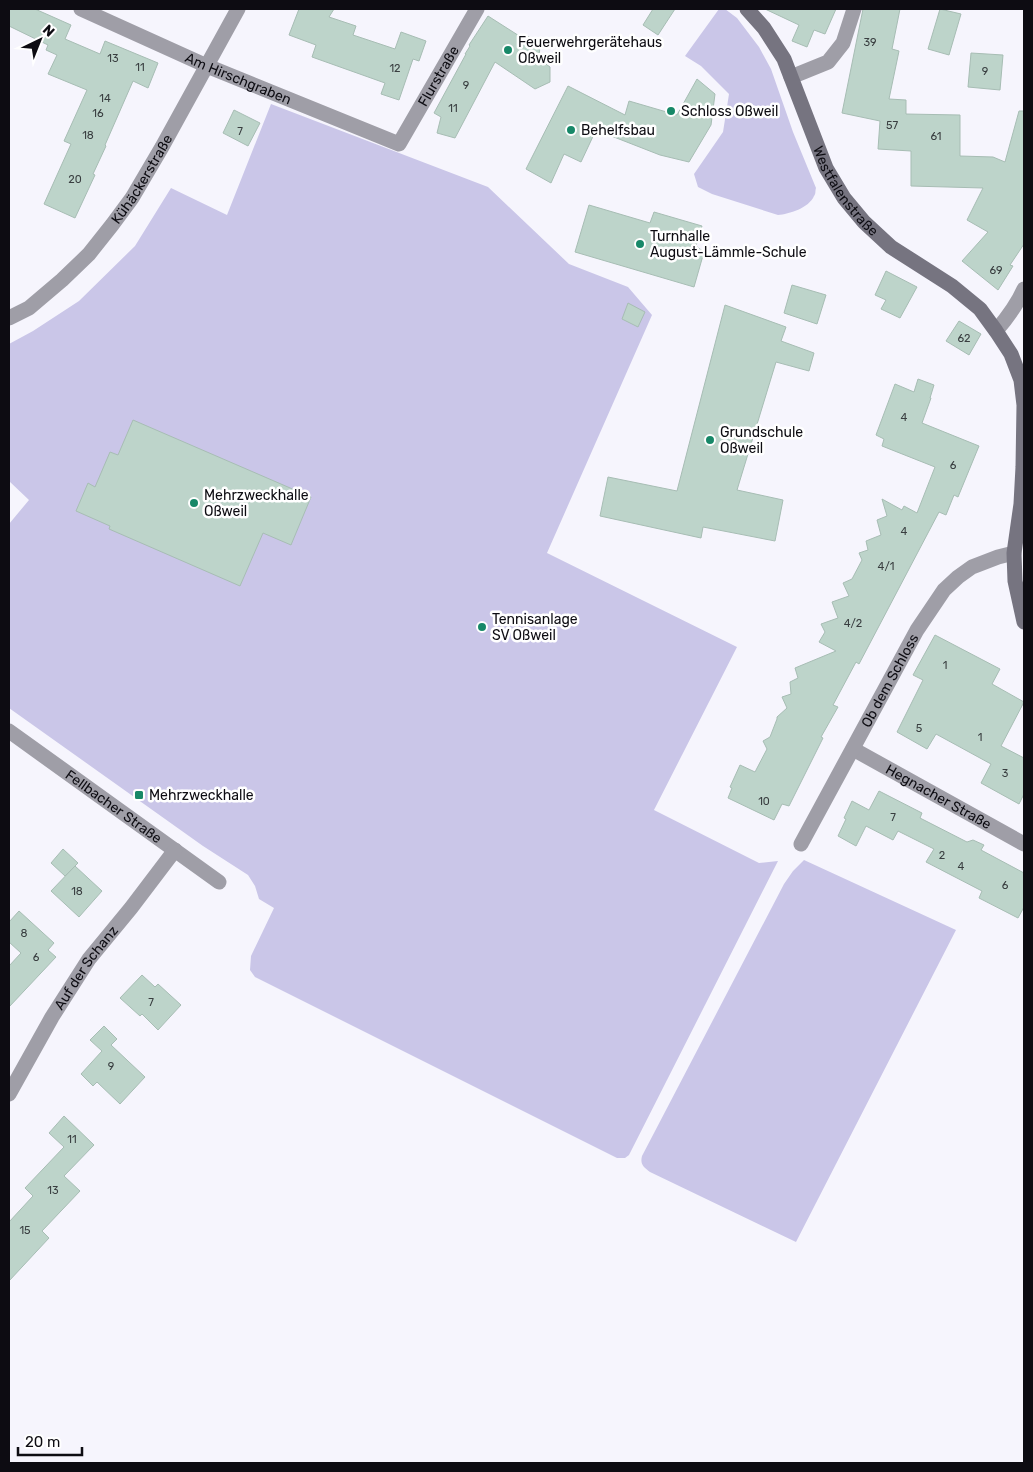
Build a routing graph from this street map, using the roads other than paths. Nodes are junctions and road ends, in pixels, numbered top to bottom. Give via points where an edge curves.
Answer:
1 (81, 9) edge
2 (238, 9) edge
3 (477, 9) edge
4 (747, 9) edge
5 (854, 9) edge
6 (207, 66) junction
7 (791, 78) junction
8 (399, 144) joint
9 (1024, 289) edge
10 (9, 318) edge
11 (996, 331) junction
12 (1014, 553) junction
13 (1024, 622) edge
14 (9, 731) edge
15 (853, 749) junction
16 (801, 844) dead end
17 (1024, 844) edge
18 (175, 850) junction
19 (219, 882) dead end
20 (9, 1094) edge

1 - 6 street, Am Hirschgraben
2 - 6 street, Kühäckerstraße
3 - 8 street, Flurstraße
4 - 7 main road, Westfalenstraße via 784,59
5 - 7 street via 843,43 828,62
6 - 8 street, Am Hirschgraben
6 - 10 street, Kühäckerstraße via 132,198 112,225 62,280 29,308
7 - 11 main road, Westfalenstraße via 826,168 844,198 891,247 952,286 980,309
9 - 11 street
11 - 12 main road, Westfalenstraße via 1018,371 1024,405 1021,504
12 - 13 main road, Westfalenstraße via 1015,581
12 - 15 street, Ob dem Schloss via 972,567 944,590 917,630
14 - 18 street, Fellbacher Straße
15 - 16 street, Ob dem Schloss
15 - 17 street, Hegnacher Straße
18 - 19 street, Fellbacher Straße
18 - 20 street, Auf der Schanz via 89,959

